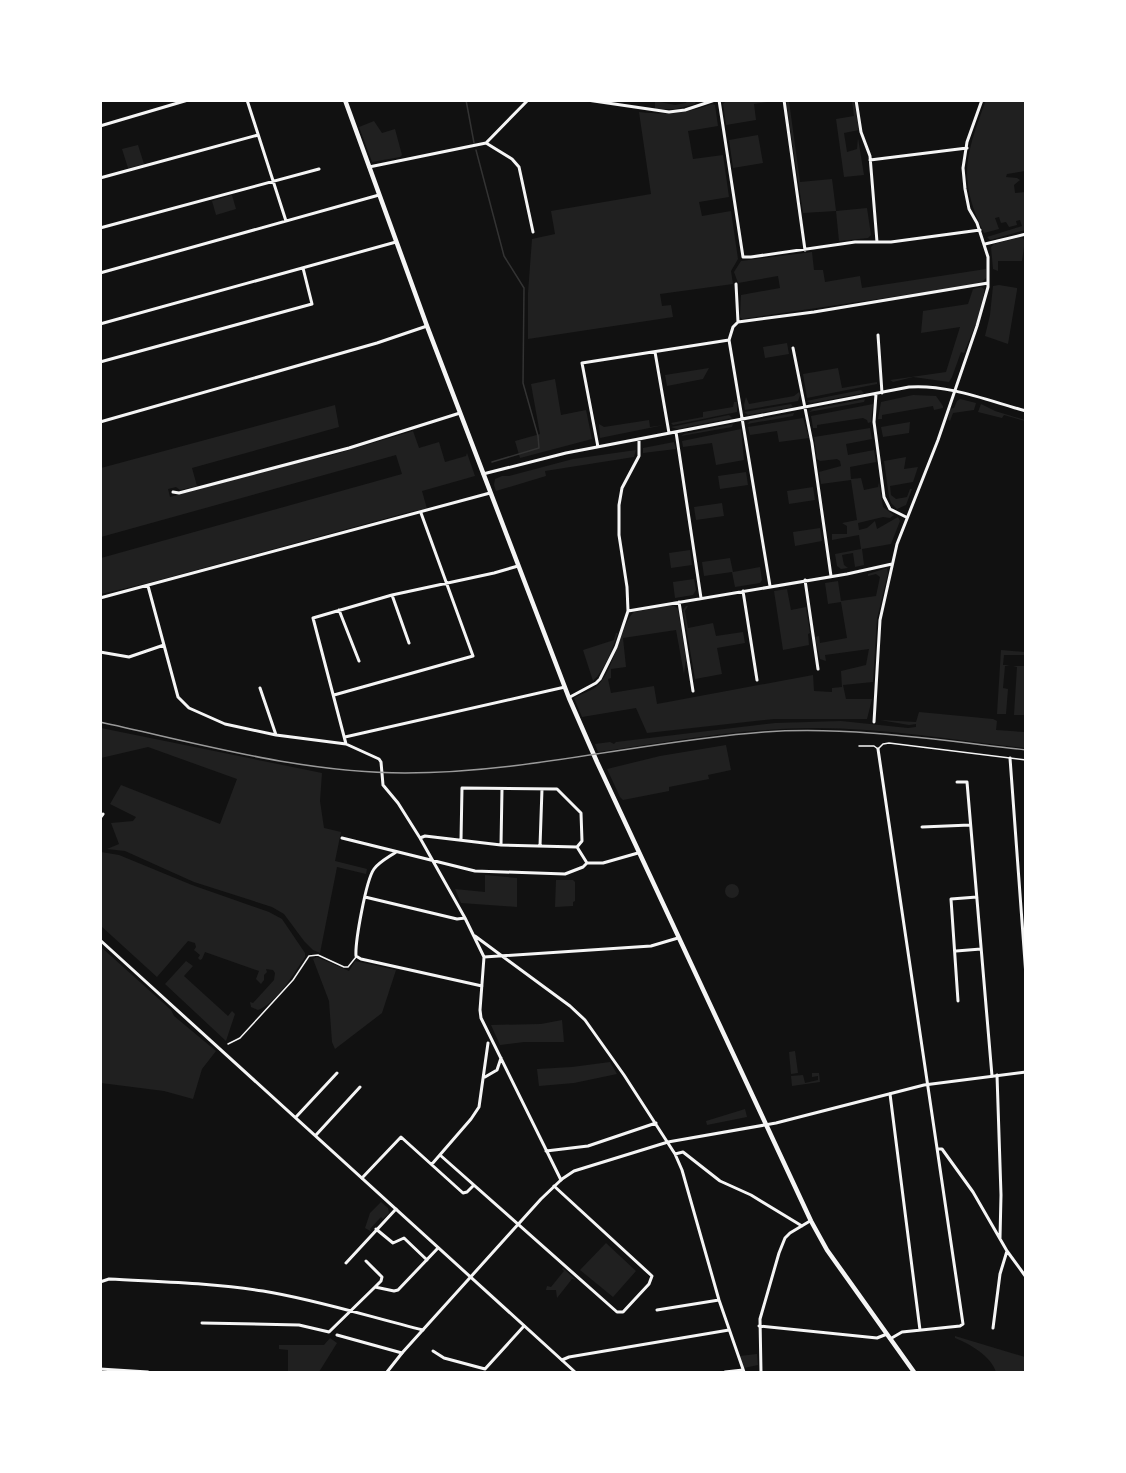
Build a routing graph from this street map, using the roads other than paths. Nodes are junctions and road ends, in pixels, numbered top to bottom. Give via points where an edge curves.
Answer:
1 (188, 100) edge
2 (247, 100) edge
3 (345, 100) edge
4 (528, 100) edge
5 (587, 100) edge
6 (623, 100) edge
7 (698, 100) edge
8 (717, 100) edge
9 (784, 100) edge
10 (856, 100) edge
11 (982, 100) edge
12 (700, 105) junction
13 (622, 106) junction
14 (100, 126) edge
15 (258, 135) junction
16 (486, 143) junction
17 (966, 148) junction
18 (870, 160) junction
19 (369, 167) junction
20 (319, 169) dead end
21 (100, 178) edge
22 (273, 180) junction
23 (379, 195) junction
24 (286, 222) junction
25 (100, 228) edge
26 (980, 230) junction
27 (533, 232) dead end
28 (1026, 234) edge
29 (396, 242) junction
30 (877, 242) junction
31 (985, 244) junction
32 (805, 251) junction
33 (303, 268) junction
34 (100, 273) edge
35 (989, 283) junction
36 (736, 284) dead end
37 (738, 322) junction
38 (100, 324) edge
39 (427, 326) junction
40 (878, 335) dead end
41 (729, 340) junction
42 (793, 348) dead end
43 (655, 352) junction
44 (100, 362) edge
45 (954, 392) junction
46 (882, 393) junction
47 (876, 394) junction
48 (805, 408) junction
49 (1026, 411) edge
50 (460, 413) junction
51 (743, 419) junction
52 (100, 422) edge
53 (676, 432) junction
54 (669, 434) junction
55 (639, 439) junction
56 (598, 447) junction
57 (483, 474) junction
58 (173, 492) dead end
59 (490, 493) junction
60 (421, 513) junction
61 (906, 517) junction
62 (892, 564) junction
63 (518, 566) junction
64 (831, 576) junction
65 (805, 580) junction
66 (446, 582) junction
67 (148, 586) junction
68 (770, 586) junction
69 (743, 591) junction
70 (392, 595) junction
71 (100, 598) edge
72 (702, 598) junction
73 (679, 602) junction
74 (339, 610) junction
75 (628, 611) junction
76 (410, 642) dead end
77 (164, 645) junction
78 (100, 652) edge
79 (359, 661) dead end
80 (818, 669) dead end
81 (757, 680) dead end
82 (565, 687) junction
83 (260, 688) dead end
84 (693, 691) dead end
85 (334, 695) junction
86 (569, 698) junction
87 (874, 722) dead end
88 (276, 735) junction
89 (345, 737) junction
90 (346, 744) junction
91 (860, 746) dead end
92 (878, 749) junction
93 (1010, 758) junction
94 (1026, 760) edge
95 (957, 782) dead end
96 (502, 789) junction
97 (542, 789) junction
98 (970, 825) junction
99 (922, 827) dead end
100 (342, 838) dead end
101 (420, 838) junction
102 (461, 840) junction
103 (501, 845) junction
104 (540, 846) junction
105 (577, 847) junction
106 (396, 852) junction
107 (639, 853) junction
108 (434, 862) junction
109 (587, 863) junction
110 (365, 897) junction
111 (977, 897) junction
112 (465, 918) junction
113 (474, 934) junction
114 (678, 938) junction
115 (100, 940) edge
116 (981, 949) junction
117 (955, 951) junction
118 (502, 955) junction
119 (356, 956) junction
120 (484, 957) junction
121 (1026, 976) edge
122 (482, 986) junction
123 (958, 1001) dead end
124 (488, 1043) dead end
125 (228, 1044) dead end
126 (501, 1058) junction
127 (1026, 1072) edge
128 (337, 1073) dead end
129 (994, 1076) junction
130 (484, 1078) junction
131 (928, 1084) junction
132 (360, 1087) dead end
133 (890, 1094) junction
134 (296, 1117) junction
135 (656, 1123) junction
136 (766, 1124) junction
137 (316, 1135) junction
138 (668, 1142) junction
139 (938, 1149) junction
140 (546, 1151) junction
141 (675, 1154) junction
142 (440, 1155) junction
143 (432, 1164) junction
144 (362, 1178) junction
145 (561, 1180) junction
146 (474, 1185) junction
147 (554, 1186) junction
148 (396, 1209) junction
149 (811, 1221) junction
150 (519, 1224) junction
151 (802, 1226) junction
152 (376, 1229) junction
153 (1000, 1238) junction
154 (438, 1248) junction
155 (1007, 1251) junction
156 (427, 1260) junction
157 (366, 1261) dead end
158 (346, 1263) dead end
159 (1026, 1277) edge
160 (471, 1278) junction
161 (100, 1281) edge
162 (375, 1287) junction
163 (719, 1300) junction
164 (352, 1310) junction
165 (657, 1310) dead end
166 (202, 1323) dead end
167 (524, 1326) junction
168 (759, 1326) junction
169 (993, 1328) dead end
170 (423, 1330) junction
171 (729, 1330) junction
172 (920, 1331) junction
173 (337, 1335) dead end
174 (888, 1336) junction
175 (433, 1351) dead end
176 (402, 1353) junction
177 (562, 1360) junction
178 (100, 1369) edge
179 (743, 1371) edge
180 (148, 1372) edge
181 (387, 1372) edge
182 (575, 1372) edge
183 (725, 1372) edge
184 (761, 1372) edge
185 (914, 1372) edge

1 - 14 street
2 - 15 street
3 - 19 main road
4 - 16 street
5 - 13 street
6 - 13 street
7 - 12 street
8 - 12 street
8 - 32 street via 743,256
9 - 32 street
10 - 18 street
11 - 17 street
12 - 13 street via 669,111
15 - 21 street
15 - 22 street
16 - 19 street
16 - 27 street via 519,167
17 - 18 street
17 - 26 street via 964,189
18 - 30 street
19 - 23 main road
20 - 22 street
22 - 24 street
22 - 25 street
23 - 24 street
23 - 29 main road
24 - 34 street
26 - 30 street
26 - 31 street
28 - 31 street
29 - 33 street
29 - 39 main road
30 - 32 street
31 - 35 street
33 - 38 street
33 - 44 street via 312,304
35 - 37 street
35 - 45 street
36 - 37 street
37 - 41 street
39 - 50 main road
39 - 52 street
40 - 46 street
41 - 43 street
41 - 51 street
42 - 48 street
43 - 54 street
43 - 56 street via 582,363
45 - 46 street via 918,387
45 - 49 street
45 - 61 street
46 - 47 street
47 - 48 street
47 - 61 street via 874,422 884,497 890,509
48 - 51 street
48 - 64 street
50 - 57 main road
50 - 58 street via 329,453
51 - 53 street
51 - 68 street
53 - 54 street
53 - 72 street
54 - 55 street
55 - 56 street
55 - 75 street via 639,456 622,488 619,505
56 - 57 street
57 - 59 main road
59 - 60 street
59 - 63 main road
60 - 66 street
60 - 67 street
61 - 62 street
62 - 64 street
62 - 87 street via 880,620
63 - 66 street
63 - 82 main road
64 - 65 street
65 - 68 street
65 - 80 street
66 - 70 street
66 - 85 street via 473,656
67 - 71 street
67 - 77 street
68 - 69 street
69 - 72 street
69 - 81 street
70 - 74 street
70 - 76 street
72 - 73 street
73 - 75 street
73 - 84 street
74 - 79 street
74 - 85 street via 313,618
75 - 86 street via 600,678
77 - 78 street via 129,657
77 - 88 street via 181,703 207,718
82 - 86 main road
82 - 89 street
83 - 88 street
85 - 89 street
86 - 107 main road
88 - 90 street
89 - 90 street
90 - 101 street via 379,759 383,785
91 - 92 lane
92 - 93 lane via 889,743
92 - 131 street
93 - 94 lane
93 - 121 street
95 - 98 street via 967,782
96 - 97 street
96 - 102 street via 462,788
96 - 103 street
97 - 104 street
97 - 105 street via 557,789 581,813 582,841
98 - 99 street
98 - 111 street
100 - 106 street
101 - 102 street
101 - 108 street
102 - 103 street
103 - 104 street
104 - 105 street
105 - 109 street
106 - 108 street
106 - 110 street via 378,865 369,879
107 - 109 street via 603,863
107 - 114 main road
108 - 109 street via 475,871 552,874 566,874
108 - 112 street
110 - 112 street
110 - 119 street
111 - 116 street
111 - 117 street via 951,899
112 - 113 street
113 - 118 street
113 - 120 street
114 - 118 street via 651,946
114 - 136 main road
115 - 134 street
116 - 117 street
116 - 129 street
117 - 123 street
118 - 120 street
118 - 135 street via 585,1020
119 - 122 street
119 - 125 lane via 344,967 318,955 309,956 293,980 240,1038
120 - 122 street
122 - 126 street via 482,1018
124 - 130 street
126 - 130 street via 497,1070
126 - 140 street
127 - 129 street
128 - 134 street
129 - 131 street
129 - 153 street
130 - 142 street via 479,1107
131 - 133 street
131 - 139 street
132 - 137 street
133 - 136 street
133 - 172 street
134 - 137 street
135 - 138 street
135 - 140 street via 588,1146
136 - 138 street
136 - 149 main road
137 - 144 street
138 - 141 street
138 - 145 street via 574,1171
139 - 153 street via 942,1149 974,1192
139 - 172 street via 963,1324
140 - 145 street
141 - 151 street via 683,1152 720,1181
141 - 163 street
142 - 143 street
142 - 146 street
143 - 144 street via 400,1137
143 - 146 street via 463,1192
144 - 148 street
145 - 147 street
146 - 150 street
147 - 150 street
147 - 150 street via 652,1276 649,1284 623,1312 617,1312
148 - 152 street
148 - 154 street
149 - 151 street
149 - 174 main road
150 - 160 street
151 - 168 street via 788,1235 782,1246
152 - 156 street via 393,1243 404,1238
152 - 158 street
153 - 155 street
154 - 156 street
154 - 160 street
155 - 159 street
155 - 169 street
156 - 162 street via 397,1291
157 - 162 street via 382,1277
160 - 167 street
160 - 170 street
161 - 164 street via 205,1283
162 - 164 street
163 - 165 street
163 - 171 street
164 - 166 street via 329,1332 299,1325
164 - 170 street
167 - 175 street via 485,1369 444,1358
167 - 177 street
168 - 174 street
168 - 184 street
170 - 176 street
171 - 177 street
171 - 179 street
172 - 174 street
173 - 176 street
174 - 185 main road
176 - 181 street
177 - 182 street
178 - 180 street
179 - 183 street

